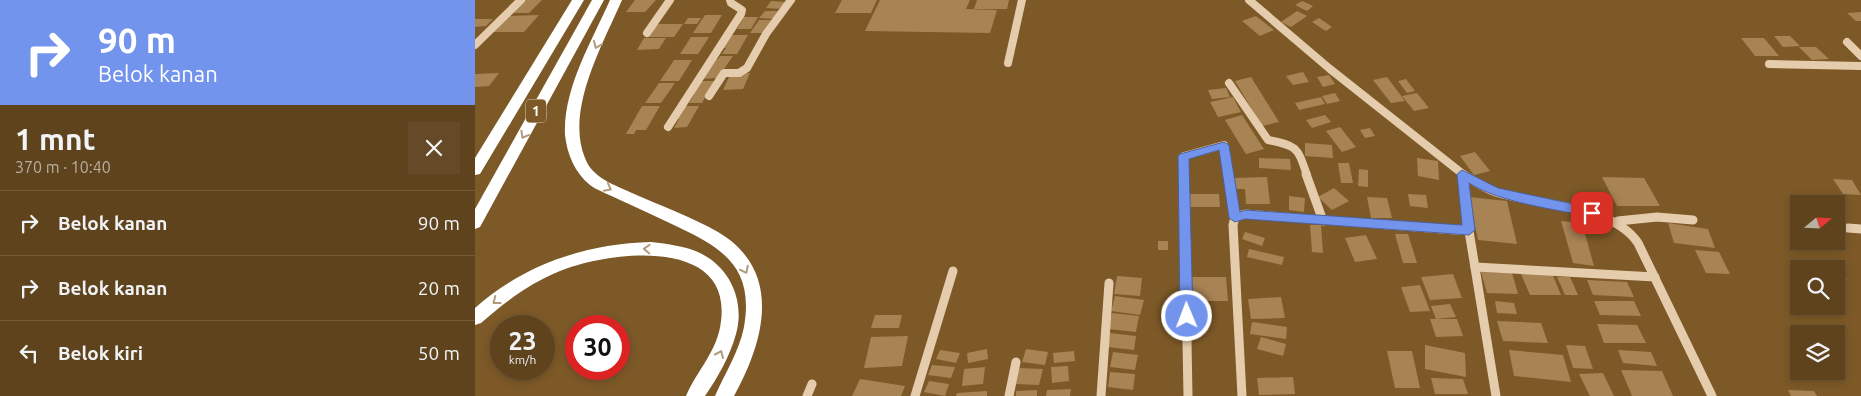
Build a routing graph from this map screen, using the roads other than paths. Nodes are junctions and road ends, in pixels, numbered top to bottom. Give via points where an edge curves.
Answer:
1 (521, 0) edge
2 (578, 0) edge
3 (598, 0) edge
4 (617, 0) edge
5 (670, 0) edge
6 (730, 0) edge
7 (791, 0) edge
8 (1022, 0) edge
9 (1249, 0) edge
10 (647, 33) dead end
11 (1847, 42) dead end
12 (475, 45) edge
13 (1861, 56) edge
14 (1009, 63) dead end
15 (1769, 64) dead end
16 (1861, 66) edge
17 (1229, 83) dead end
18 (520, 94) junction
19 (709, 96) dead end
20 (668, 127) dead end
21 (475, 152) edge
22 (475, 170) edge
23 (1462, 174) junction
24 (1235, 218) junction
25 (1693, 220) dead end
26 (1323, 221) junction
27 (1618, 221) junction
28 (475, 223) edge
29 (1847, 228) dead end
30 (1861, 229) edge
31 (1469, 230) junction
32 (1475, 267) junction
33 (953, 271) dead end
34 (1655, 277) junction
35 (1109, 283) dead end
36 (475, 318) edge
37 (1016, 362) dead end
38 (812, 384) dead end
39 (695, 396) edge
40 (724, 396) edge
41 (807, 396) edge
42 (915, 396) edge
43 (1009, 396) edge
44 (1101, 396) edge
45 (1188, 396) edge
46 (1242, 396) edge
47 (1496, 396) edge
48 (1712, 396) edge

1 - 12 street
2 - 18 highway, 1
3 -> 28 highway, 1
4 -> 40 highway via 577,94 572,132 575,151 581,165 596,182 712,236 739,258 753,290 755,309 743,359
5 - 10 street
6 - 20 street via 742,10 741,14
7 - 19 street via 766,34 747,68 739,73 724,73
8 - 14 street
9 - 23 street
11 - 13 street
15 - 16 street
17 - 26 street via 1268,140 1288,144 1298,151
18 - 21 highway
18 - 22 highway, 1
23 - 27 street via 1497,192
23 - 31 street
24 - 26 street via 1245,214
24 - 45 street via 1224,145 1184,156
24 - 46 street
25 - 27 street
26 - 31 street
27 - 34 street via 1632,232
29 - 30 street
31 - 32 street
32 - 34 street
32 - 47 street
33 - 42 street
34 - 48 street
35 - 44 street
39 -> 36 highway via 720,356 729,332 731,312 728,292 720,277 710,266 689,256 638,249 590,255 538,274 507,292
37 - 43 street
38 - 41 street

